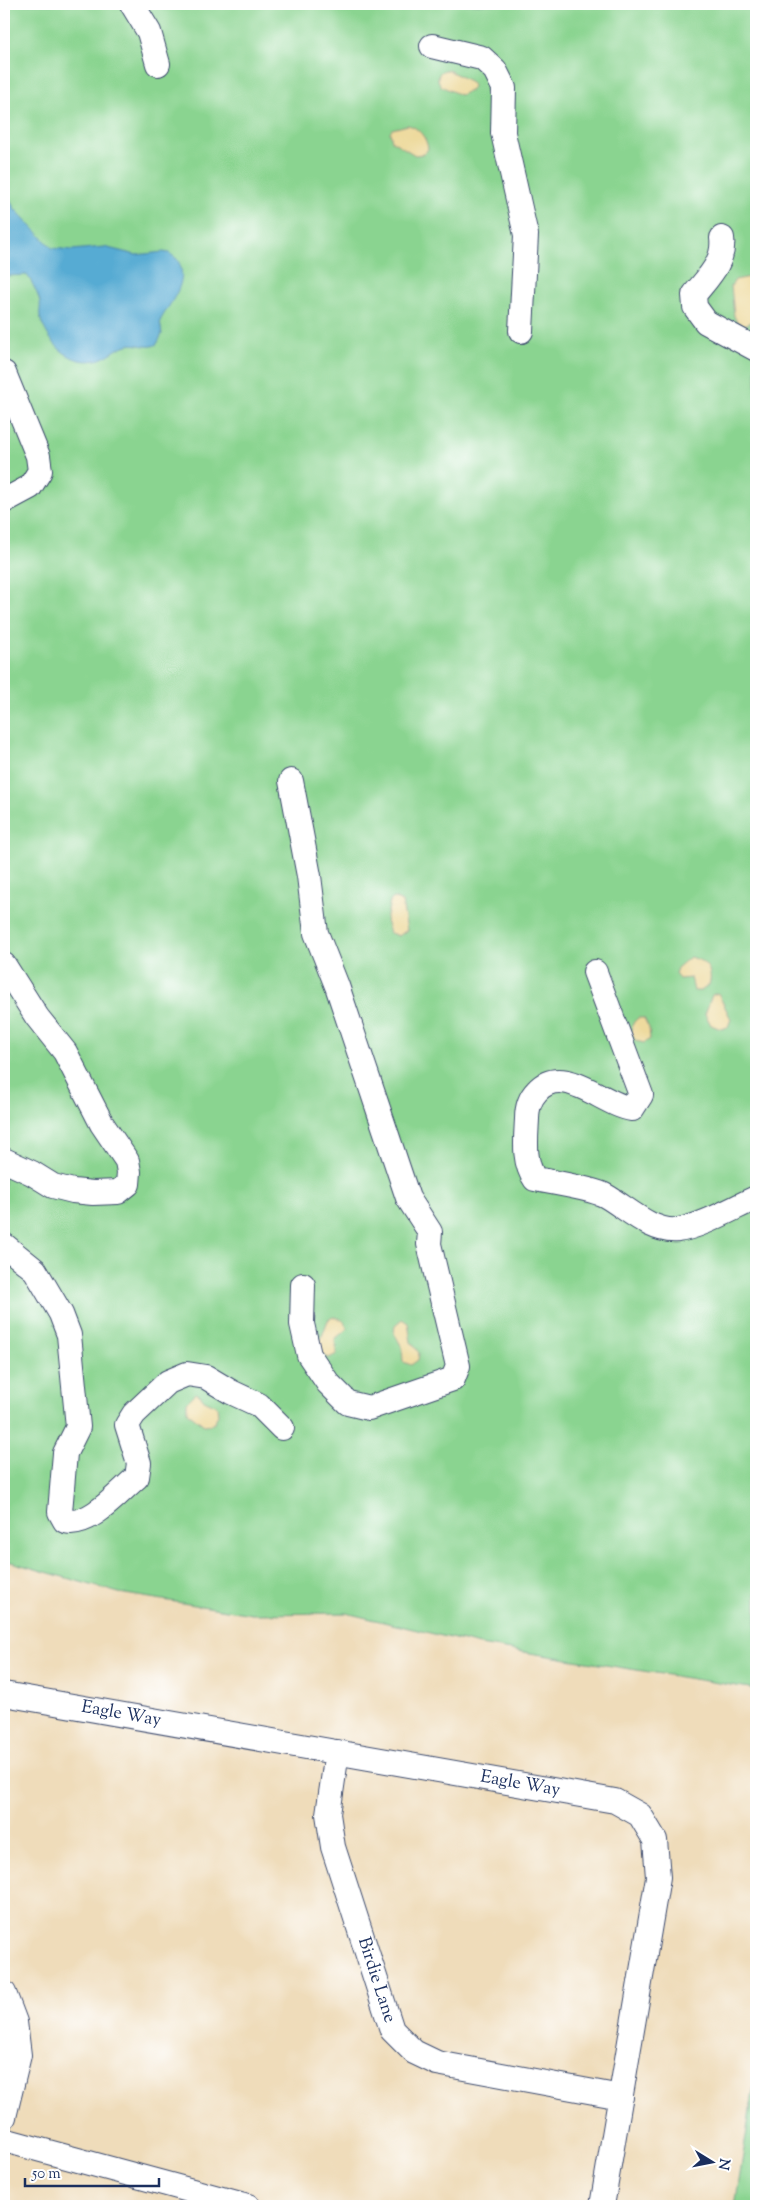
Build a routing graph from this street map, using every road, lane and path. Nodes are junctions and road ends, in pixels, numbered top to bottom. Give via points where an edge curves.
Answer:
1 (132, 4) edge
2 (432, 46) dead end
3 (158, 64) dead end
4 (722, 238) dead end
5 (521, 331) dead end
6 (756, 349) edge
7 (4, 374) edge
8 (4, 502) edge
9 (291, 780) dead end
10 (4, 965) edge
11 (595, 972) dead end
12 (4, 1160) edge
13 (756, 1198) edge
14 (4, 1245) edge
15 (303, 1285) dead end
16 (282, 1428) dead end
17 (4, 1694) edge
18 (337, 1752) junction
19 (4, 1993) edge
20 (621, 2097) junction
21 (4, 2116) edge
22 (4, 2140) edge
23 (248, 2206) edge
24 (602, 2206) edge

1 - 3 street via 149,32
2 - 5 street via 482,58 495,70 504,88 503,133 526,235
4 - 6 street via 723,250 718,263 694,295 695,307 706,322
7 - 8 street via 38,456 40,471 30,486
9 - 15 street via 316,933 408,1198 430,1232 429,1244 458,1366 453,1379 369,1408 348,1403 328,1383 309,1355 302,1324
10 - 12 street via 37,1017 65,1052 102,1124 126,1161 128,1184 118,1192 73,1191 53,1186
11 - 13 street via 641,1095 632,1109 572,1083 551,1080 542,1085 532,1096 527,1115 529,1170 535,1179 604,1194 648,1223 664,1229 691,1226
14 - 16 street via 35,1270 61,1314 69,1335 78,1427 65,1453 60,1512 65,1521 73,1524 89,1519 137,1477 139,1463 127,1425 134,1414 168,1382 187,1374 206,1377 259,1405
17 - 18 street, Eagle Way
18 - 20 street, Birdie Lane via 328,1814 333,1847 392,2030 414,2052 437,2063
18 - 20 street, Eagle Way via 615,1801 640,1815 655,1840 658,1877
19 - 21 street via 15,2022 19,2055
20 - 24 street, Eagle Way
22 - 23 street

